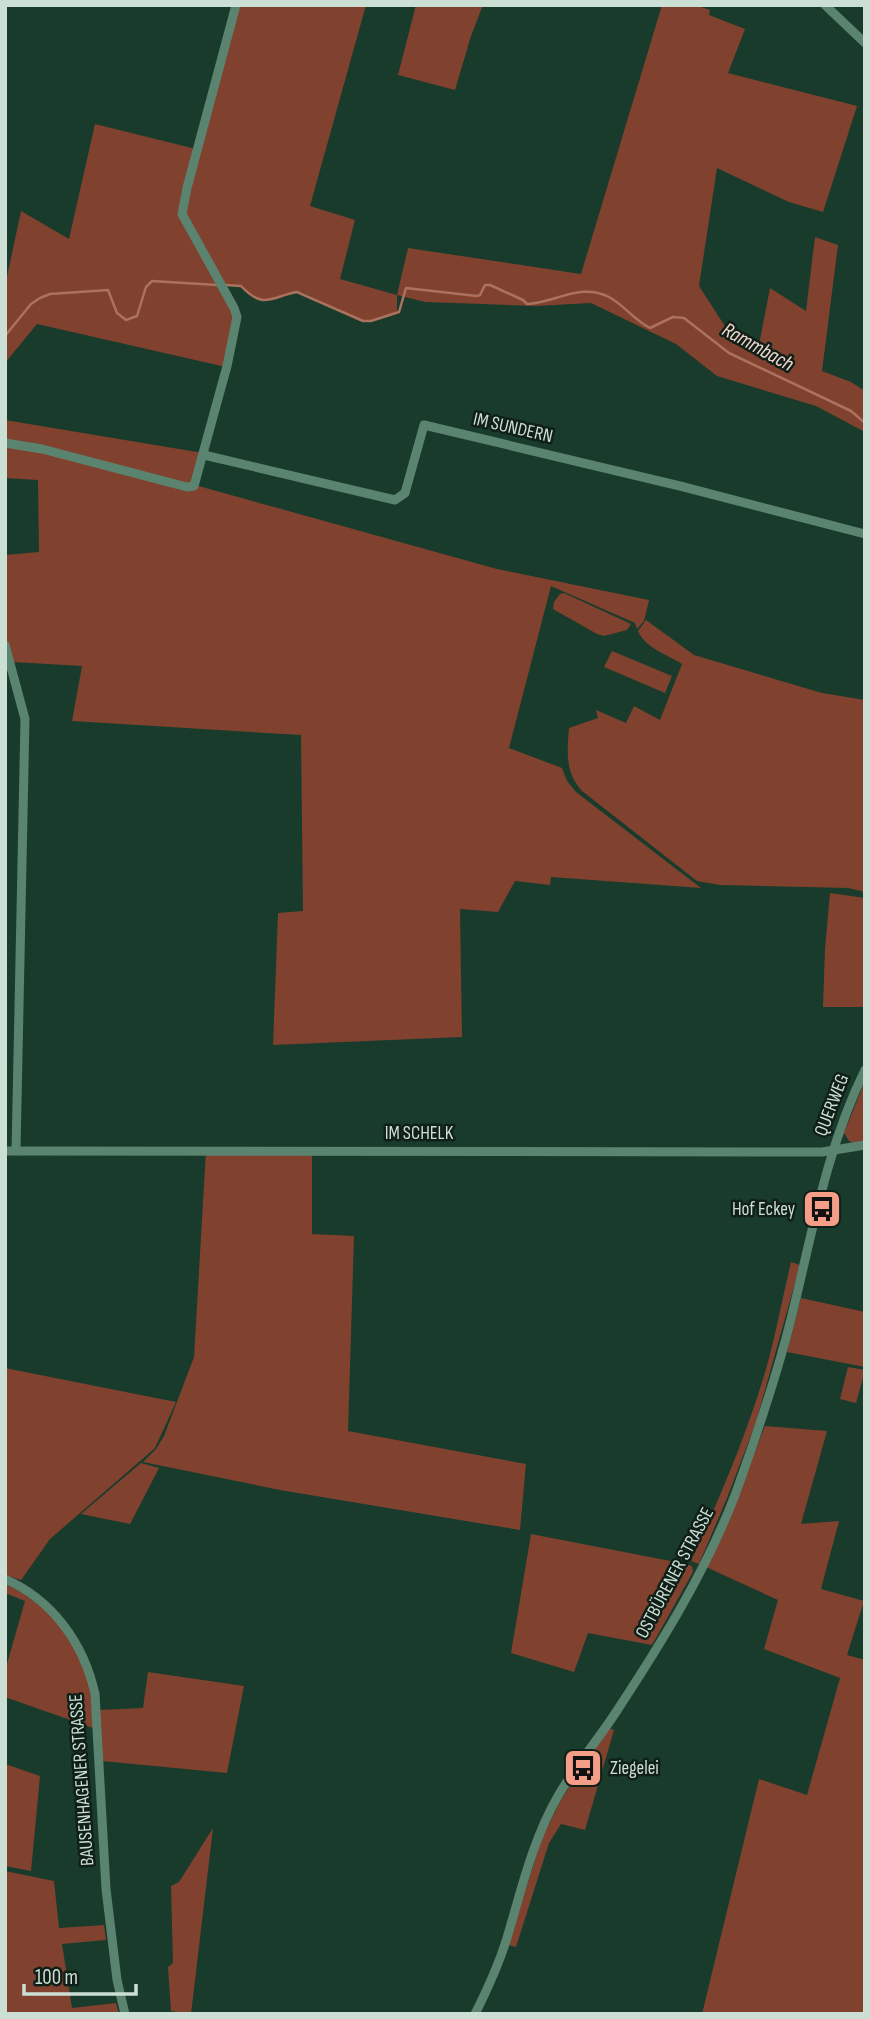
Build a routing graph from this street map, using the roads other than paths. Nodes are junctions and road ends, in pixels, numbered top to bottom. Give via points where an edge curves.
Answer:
1 (236, 5) edge
2 (825, 5) edge
3 (865, 43) edge
4 (5, 443) edge
5 (204, 455) junction
6 (865, 534) edge
7 (5, 645) edge
8 (865, 1070) edge
9 (865, 1145) edge
10 (5, 1150) edge
11 (16, 1151) junction
12 (833, 1152) junction
13 (5, 1579) edge
14 (125, 2014) edge
15 (474, 2014) edge

1 - 5 street via 182,214 237,317
2 - 3 street
4 - 5 street via 187,487 194,486
5 - 6 street, IM SUNDERN via 395,500 405,493 424,425
7 - 11 street via 25,719
8 - 12 street, QUERWEG
9 - 12 street
10 - 11 street, IM SCHELK
11 - 12 street, IM SCHELK
12 - 15 street, OSTBÜRENER STRASSE via 791,1322 733,1500 657,1647 557,1797 538,1837 489,1986
13 - 14 street, BAUSENHAGENER STRASSE via 35,1595 61,1621 92,1677 106,1889

